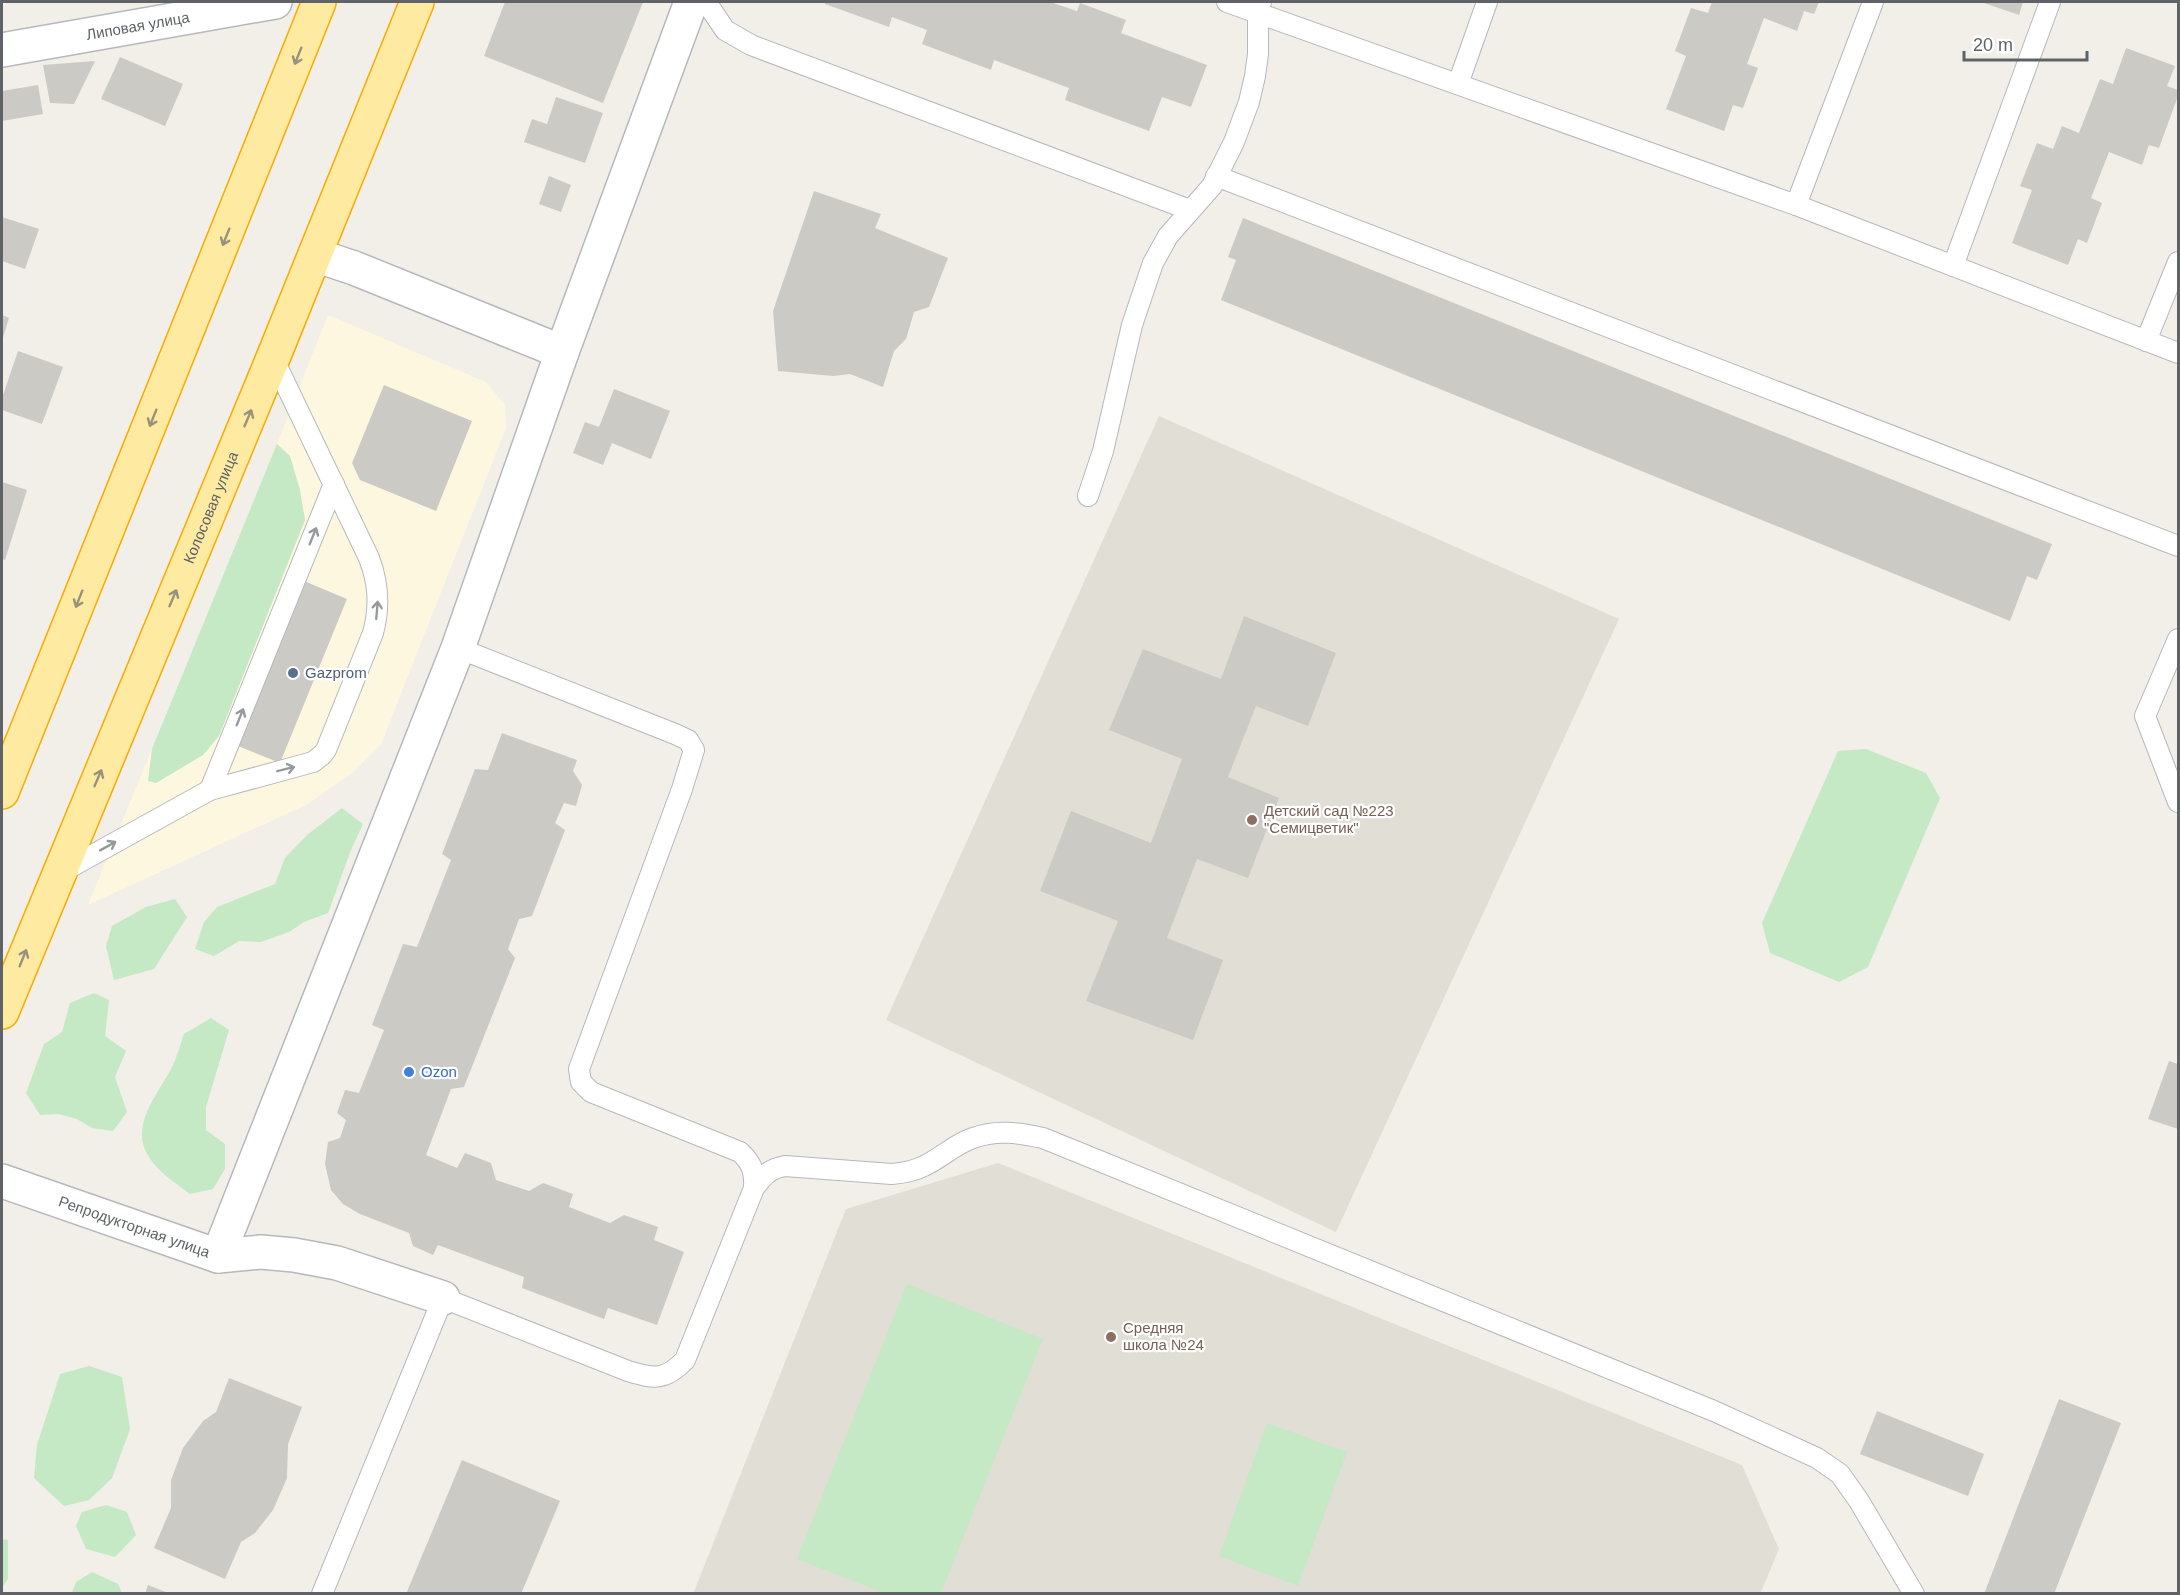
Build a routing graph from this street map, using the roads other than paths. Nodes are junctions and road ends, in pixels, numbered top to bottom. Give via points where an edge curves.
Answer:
1 (320, 2) edge
2 (417, 2) edge
3 (691, 2) edge
4 (706, 2) edge
5 (1227, 2) edge
6 (1487, 2) edge
7 (1873, 2) edge
8 (2050, 2) edge
9 (258, 3) edge
10 (1259, 7) edge
11 (2, 50) edge
12 (1458, 84) junction
13 (1216, 176) junction
14 (1796, 205) junction
15 (1190, 210) junction
16 (315, 255) junction
17 (2178, 262) edge
18 (1953, 267) junction
19 (2146, 341) junction
20 (562, 352) junction
21 (2178, 353) edge
22 (273, 358) junction
23 (334, 484) junction
24 (1088, 496) dead end
25 (2178, 546) edge
26 (2178, 639) edge
27 (458, 648) junction
28 (210, 790) junction
29 (2, 792) edge
30 (2178, 802) edge
31 (57, 874) junction
32 (2, 1012) edge
33 (2, 1181) edge
34 (754, 1188) junction
35 (218, 1256) junction
36 (443, 1298) junction
37 (322, 1593) edge
38 (1914, 1593) edge

1 -> 29 highway
2 - 16 highway, Колосовая улица
3 - 20 street
4 - 15 lane via 725,30 751,45
5 - 10 lane
6 - 12 lane
7 - 14 lane
8 - 18 lane
9 - 11 street, Липовая улица
10 - 12 lane
10 - 13 lane via 1255,76 1234,142
12 - 14 lane
13 - 15 lane
13 - 25 lane
14 - 18 lane
15 - 24 lane via 1168,236 1153,264 1132,325
16 - 20 street
16 - 22 highway, Колосовая улица
17 - 19 lane
18 - 19 lane
19 - 21 lane
20 - 27 street
22 - 23 lane
31 -> 22 highway, Колосовая улица
28 -> 23 lane
28 -> 23 lane via 313,762 326,750 335,728 373,633 378,605 375,573
26 - 30 lane via 2145,716
27 - 34 lane via 664,729 688,740 694,750 579,1069 581,1082 591,1092 740,1152 752,1167
27 - 35 street
31 -> 28 lane
32 -> 31 highway, Колосовая улица
33 - 35 street, Репродукторная улица
34 - 36 lane via 685,1360 665,1376 651,1378 628,1371
34 - 38 lane via 765,1174 785,1166 892,1174 923,1167 971,1138 985,1134 1000,1132 1043,1138 1714,1412 1817,1458 1840,1474 1853,1492
35 - 36 street, Репродукторная улица via 261,1252 337,1263
36 - 37 lane

